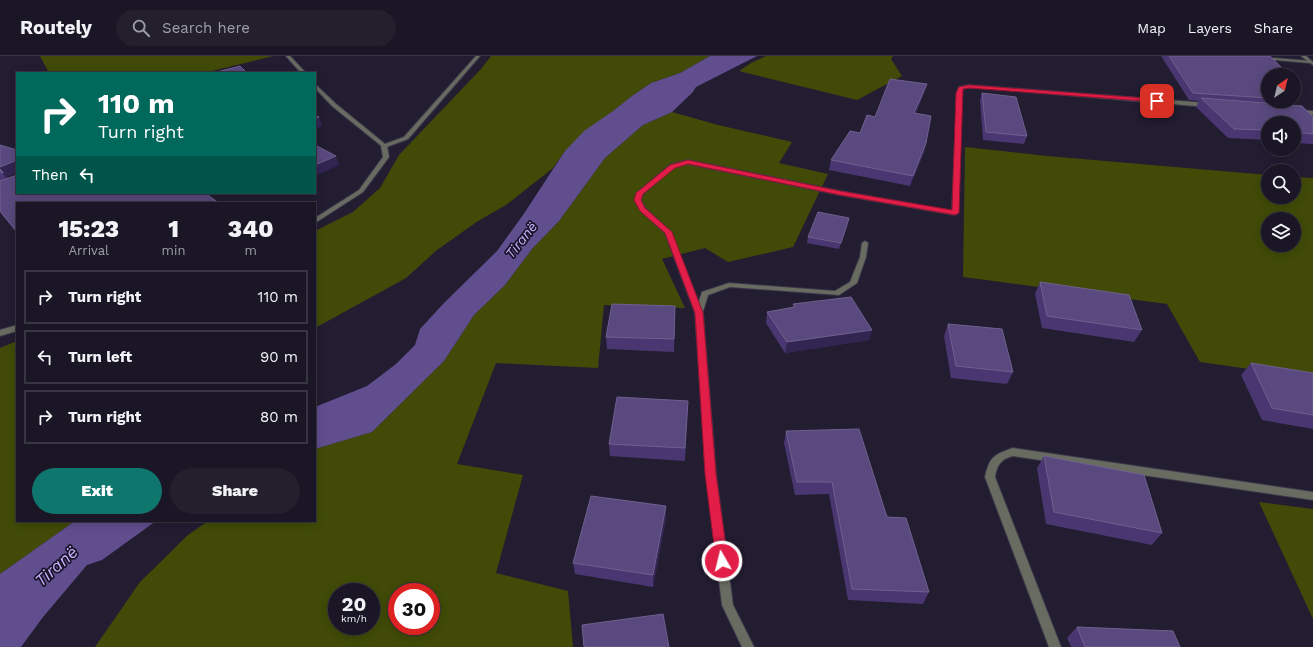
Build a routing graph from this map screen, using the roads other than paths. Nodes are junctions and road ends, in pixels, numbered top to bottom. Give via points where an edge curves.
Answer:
1 (288, 56) edge
2 (478, 56) edge
3 (1303, 56) edge
4 (1256, 58) edge
5 (1312, 63) edge
6 (303, 72) edge
7 (316, 86) edge
8 (1211, 105) edge
9 (1290, 111) edge
10 (1313, 113) edge
11 (384, 146) junction
12 (316, 220) edge
13 (865, 243) dead end
14 (699, 313) junction
15 (16, 328) edge
16 (0, 333) edge
17 (1313, 496) edge
18 (748, 647) edge
19 (1055, 647) edge

1 - 6 street
2 - 11 street via 406,138
3 - 5 street
4 - 5 street
7 - 11 street via 334,105
8 - 14 street via 969,86 961,88 955,213 688,162 672,166 640,193 638,200 642,209 668,232
9 - 10 street
11 - 12 street via 386,157 361,191
13 - 14 street via 863,258 854,283 836,293 729,285 705,294
14 - 18 street via 711,474 728,605
15 - 16 street
17 - 19 street via 1013,452 998,456 992,464 990,477

